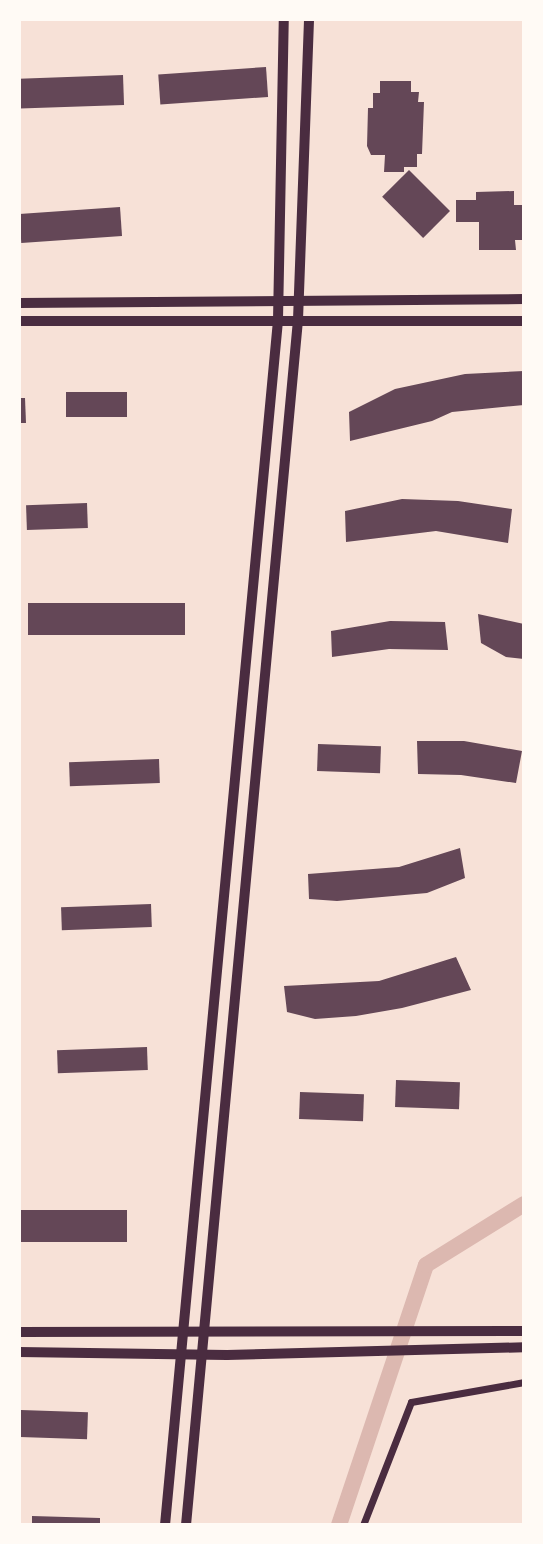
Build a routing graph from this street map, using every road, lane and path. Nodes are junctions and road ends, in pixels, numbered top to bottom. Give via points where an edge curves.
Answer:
1 (284, 19) edge
2 (309, 19) edge
3 (524, 299) edge
4 (279, 300) junction
5 (298, 300) junction
6 (19, 303) edge
7 (278, 320) junction
8 (298, 320) junction
9 (19, 321) edge
10 (524, 321) edge
11 (524, 1331) edge
12 (19, 1332) edge
13 (185, 1333) junction
14 (206, 1333) junction
15 (524, 1347) edge
16 (19, 1352) edge
17 (183, 1354) junction
18 (203, 1355) junction
19 (524, 1381) edge
20 (165, 1525) edge
21 (186, 1525) edge
22 (363, 1525) edge

1 - 4 main road
2 - 5 main road
3 - 5 main road
4 - 5 main road
4 - 6 main road
4 - 7 main road
5 - 8 main road
7 - 8 main road
7 - 9 main road
7 - 13 main road
8 - 10 main road
8 - 14 main road
11 - 14 main road
12 - 13 main road
13 - 14 main road
13 - 17 main road
14 - 18 main road
15 - 18 main road
16 - 17 main road
17 - 18 main road
17 - 20 main road
18 - 21 main road
19 - 22 street via 411,1402

